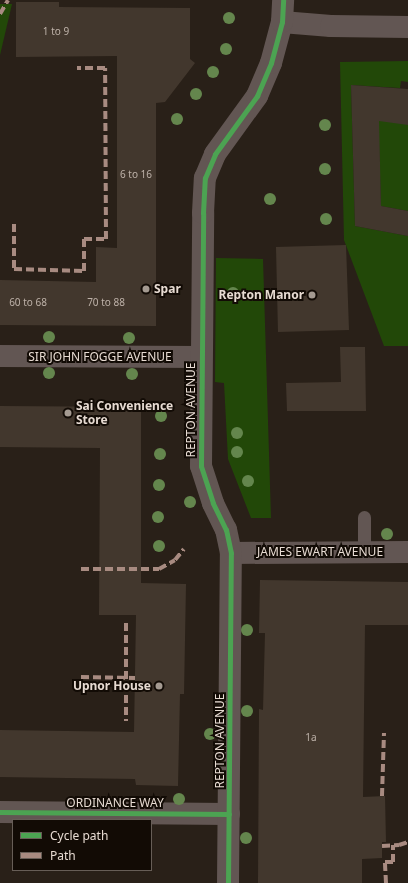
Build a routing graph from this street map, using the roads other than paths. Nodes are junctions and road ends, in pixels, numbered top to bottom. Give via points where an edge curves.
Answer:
1 (283, 0) edge
2 (282, 22) junction
3 (408, 27) edge
4 (0, 356) edge
5 (201, 357) junction
6 (364, 516) dead end
7 (364, 552) junction
8 (408, 552) edge
9 (231, 553) junction
10 (0, 812) edge
11 (229, 814) junction
12 (228, 883) edge

1 - 2 street, REPTON AVENUE
2 - 3 street via 331,26
2 - 5 street, REPTON AVENUE via 272,63 257,96 215,154 205,178
4 - 5 street, SIR JOHN FOGGE AVENUE
5 - 9 street, REPTON AVENUE via 201,466 213,503 226,530
6 - 7 lane
7 - 8 street, JAMES EWART AVENUE
7 - 9 street, JAMES EWART AVENUE
9 - 11 street, REPTON AVENUE
10 - 11 street, ORDINANCE WAY
11 - 12 street, REPTON AVENUE

